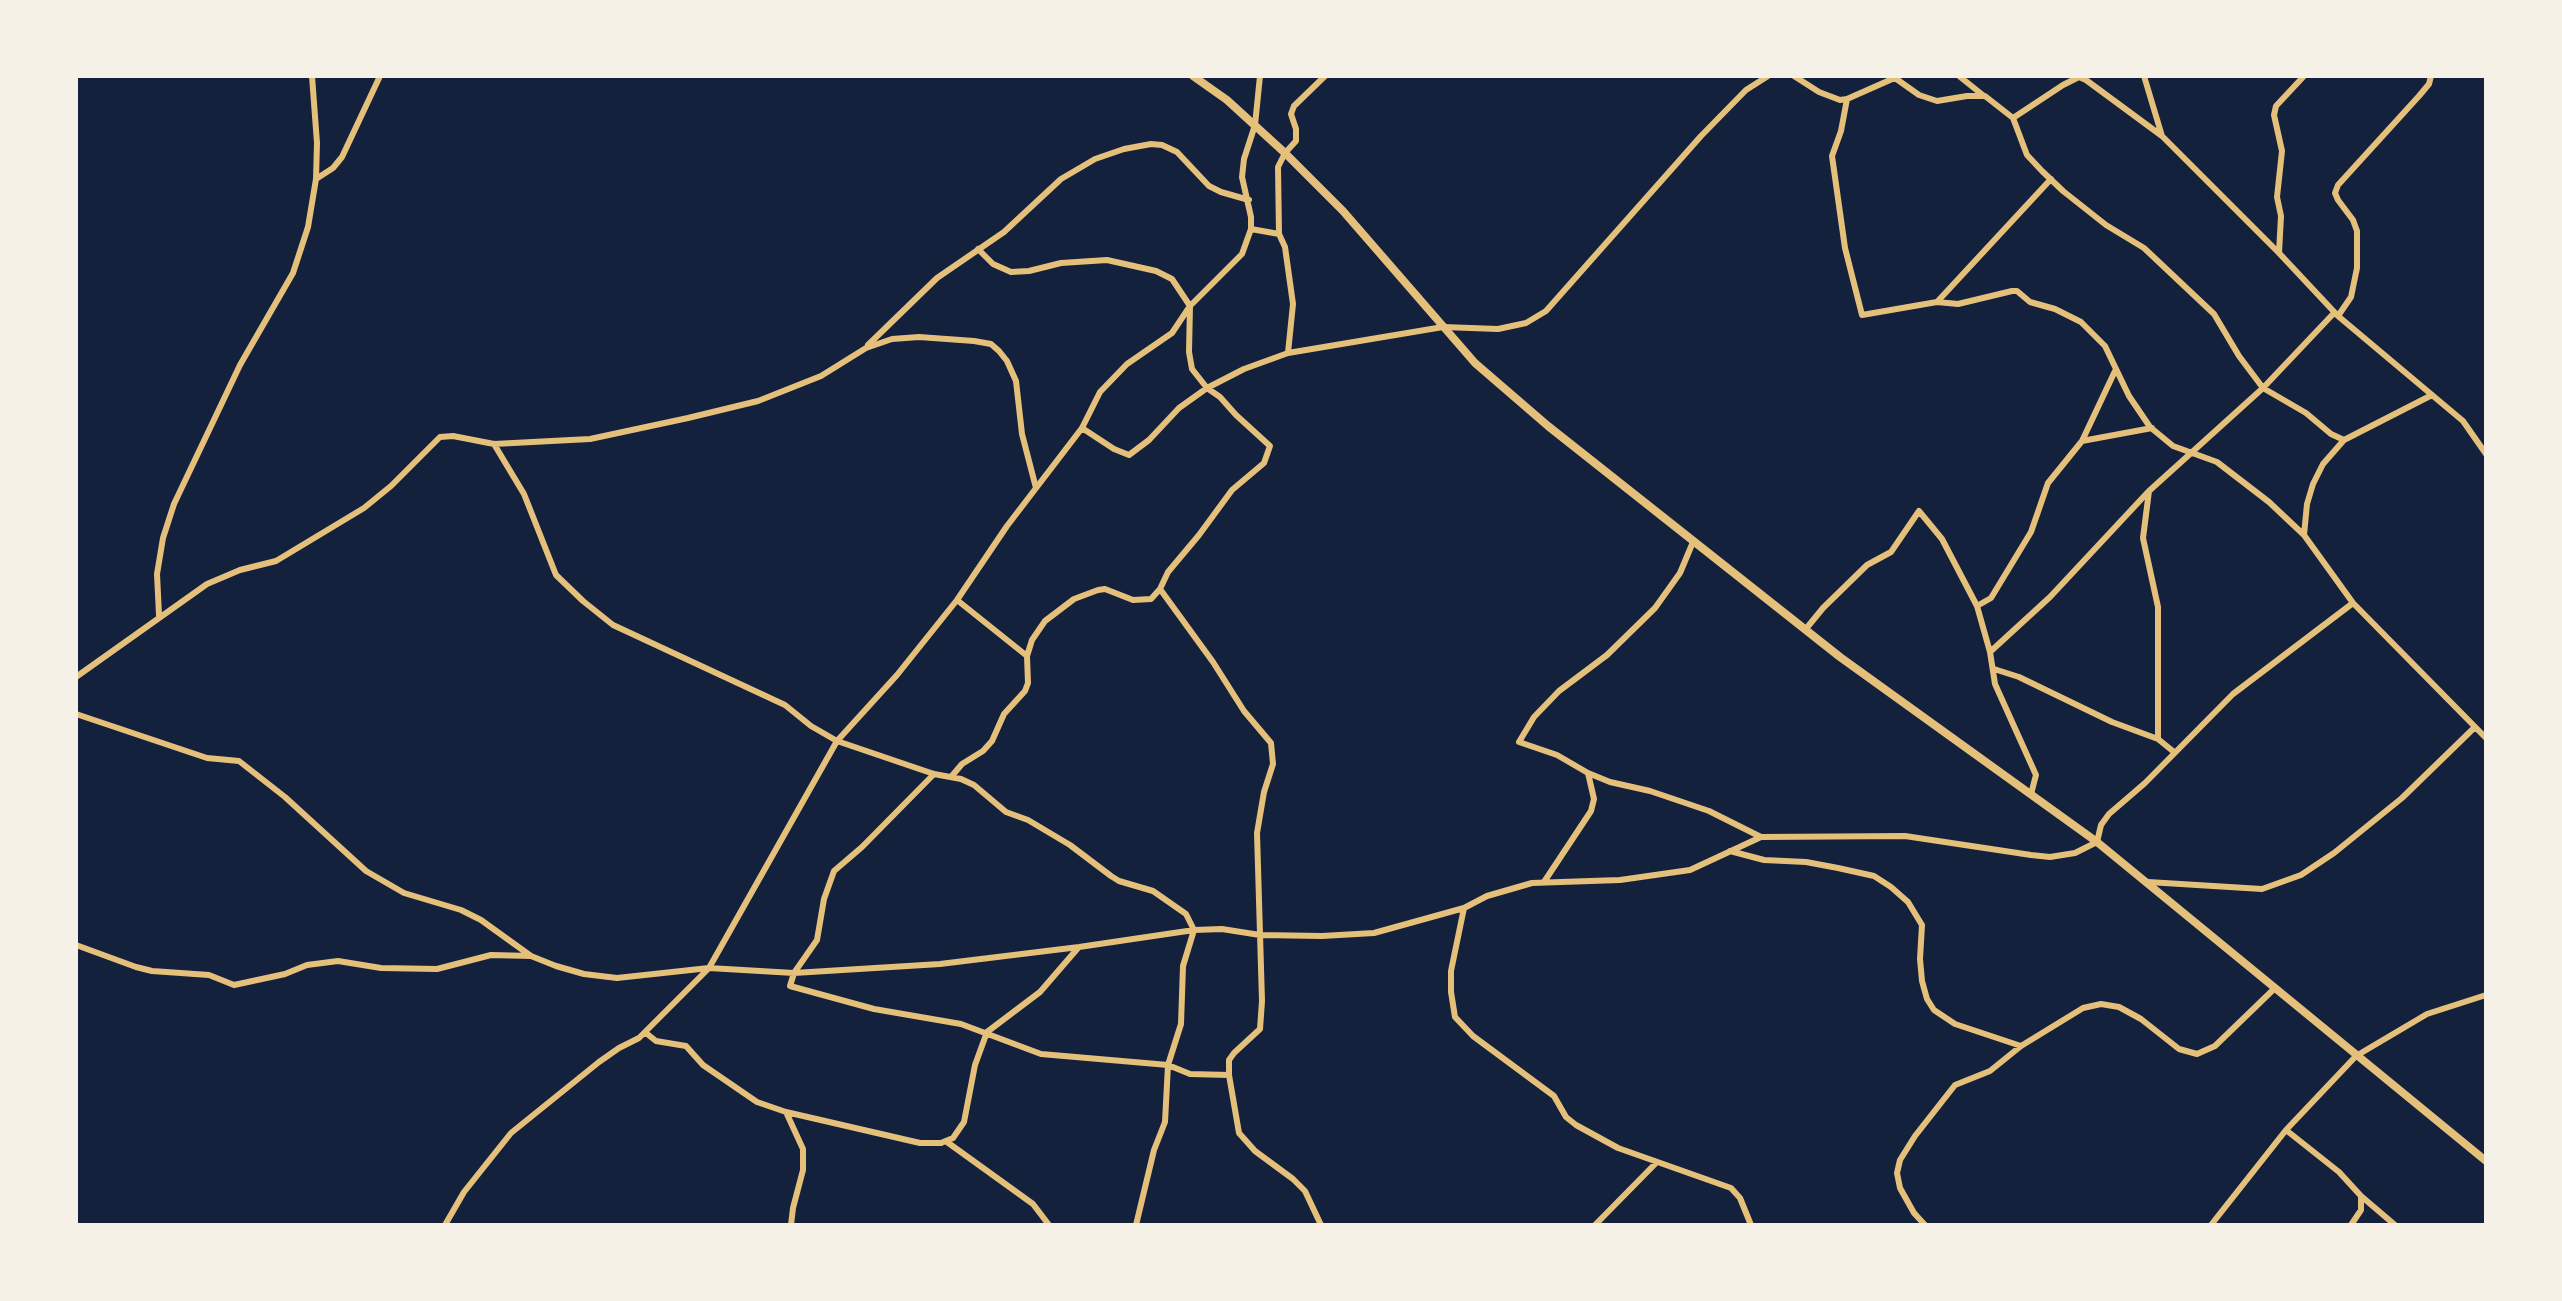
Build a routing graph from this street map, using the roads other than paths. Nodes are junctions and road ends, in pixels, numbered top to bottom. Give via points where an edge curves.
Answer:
1 (312, 76) edge
2 (380, 76) edge
3 (1193, 76) edge
4 (1260, 76) edge
5 (1325, 76) edge
6 (1768, 76) edge
7 (1794, 76) edge
8 (1959, 76) edge
9 (2144, 76) edge
10 (2304, 76) edge
11 (2431, 76) edge
12 (1897, 77) edge
13 (1985, 96) junction
14 (1847, 99) junction
15 (2013, 118) junction
16 (1255, 125) junction
17 (2162, 136) junction
18 (1285, 153) junction
19 (316, 179) junction
20 (2051, 179) junction
21 (1249, 200) junction
22 (1251, 229) junction
23 (1279, 234) junction
24 (978, 249) junction
25 (2279, 253) junction
26 (1937, 302) junction
27 (1190, 306) junction
28 (2336, 314) junction
29 (1443, 327) junction
30 (866, 348) junction
31 (1288, 353) junction
32 (2115, 371) junction
33 (1207, 388) junction
34 (2263, 388) junction
35 (2432, 395) junction
36 (1082, 428) junction
37 (2152, 428) junction
38 (2344, 440) junction
39 (2082, 441) junction
40 (494, 444) junction
41 (2192, 452) junction
42 (2486, 454) edge
43 (1036, 488) junction
44 (2149, 491) junction
45 (2304, 535) junction
46 (1693, 542) junction
47 (1160, 589) junction
48 (957, 600) junction
49 (2353, 603) junction
50 (1977, 606) junction
51 (159, 615) junction
52 (1805, 630) junction
53 (1990, 652) junction
54 (1027, 656) junction
55 (1994, 669) junction
56 (76, 677) edge
57 (76, 714) edge
58 (2475, 727) junction
59 (2486, 738) edge
60 (2158, 739) junction
61 (837, 741) junction
62 (2174, 752) junction
63 (1588, 773) junction
64 (934, 774) junction
65 (951, 777) junction
66 (2031, 794) junction
67 (1761, 837) junction
68 (2097, 842) junction
69 (1730, 851) junction
70 (1544, 882) junction
71 (2145, 882) junction
72 (1464, 908) junction
73 (1194, 930) junction
74 (1260, 935) junction
75 (76, 945) edge
76 (1079, 947) junction
77 (531, 956) junction
78 (709, 968) junction
79 (794, 973) junction
80 (2275, 988) junction
81 (2486, 995) edge
82 (987, 1032) junction
83 (646, 1033) junction
84 (2021, 1046) junction
85 (2356, 1056) junction
86 (1168, 1065) junction
87 (1229, 1075) junction
88 (786, 1112) junction
89 (2286, 1130) junction
90 (947, 1142) junction
91 (2486, 1161) edge
92 (1656, 1163) junction
93 (2361, 1196) junction
94 (445, 1225) edge
95 (791, 1225) edge
96 (1049, 1225) edge
97 (1136, 1225) edge
98 (1321, 1225) edge
99 (1595, 1225) edge
100 (1751, 1225) edge
101 (1925, 1225) edge
102 (2211, 1225) edge
103 (2351, 1225) edge
104 (2395, 1225) edge

1 - 19 street
2 - 19 street via 342,157
3 - 16 street
4 - 16 street
5 - 18 street via 1294,106 1296,141
6 - 29 street via 1746,90 1701,136 1546,311 1526,323 1498,329
7 - 14 street via 1834,100
8 - 13 street
9 - 17 street
10 - 25 street via 2274,115 2282,151
11 - 28 street via 2338,185 2335,193 2357,231 2357,268 2351,297
12 - 13 street via 1919,95 1937,101
12 - 14 street
13 - 15 street
14 - 26 street via 1832,156 1845,248 1862,315
15 - 17 street via 2083,78
15 - 20 street via 2027,155
16 - 18 street
16 - 21 street via 1242,177
17 - 25 street
18 - 23 street via 1278,167
18 - 29 street
19 - 51 street via 293,273 240,365 174,504 157,574
20 - 26 street
20 - 34 street via 2106,225 2144,248 2214,314
21 - 22 street
21 - 24 street via 1209,186 1177,152 1151,144 1095,159 1061,179
22 - 23 street
22 - 27 street via 1242,254
23 - 31 street via 1293,304
24 - 27 street via 1011,272 1107,260 1143,267 1172,279
24 - 30 street via 937,278
25 - 28 street
26 - 32 street via 1958,304 2017,291 2030,302 2081,322 2105,346
27 - 33 street via 1192,369
27 - 36 street via 1172,333 1111,379
28 - 34 street
28 - 35 street
29 - 31 street
29 - 46 street via 1537,417
30 - 40 street via 821,376 758,401 590,439
30 - 43 street via 919,337 991,344 1016,381 1027,463
31 - 33 street
32 - 37 street
32 - 39 street
33 - 36 street via 1129,455
33 - 47 street via 1270,446 1264,463 1232,490
34 - 38 street
34 - 41 street
35 - 38 street
35 - 42 street via 2463,421
36 - 43 street
37 - 39 street
37 - 41 street via 2173,446
38 - 45 street via 2313,484
39 - 50 street via 2048,483 2031,532 1995,592
40 - 51 street via 440,437 364,508 276,561 207,584
40 - 61 street via 524,494 556,575 583,601 613,625 785,705
41 - 44 street
41 - 45 street via 2229,470
43 - 48 street
44 - 53 street via 2050,597
44 - 60 street via 2143,538 2158,607
45 - 49 street
46 - 52 street
46 - 63 street via 1680,573 1655,608 1607,655 1559,691 1521,737 1519,742
47 - 54 street via 1151,599 1133,600 1105,589 1074,599 1041,626
47 - 74 street via 1271,743 1273,764 1257,833
48 - 54 street
48 - 61 street
49 - 58 street
49 - 62 street via 2233,694
50 - 52 street via 1942,539 1919,511 1891,552 1867,565
50 - 53 street
51 - 56 street
52 - 66 street
53 - 55 street
54 - 65 street via 1025,691 1004,714 992,741
55 - 60 street
55 - 66 street via 1995,684 2036,775
57 - 77 street via 207,758 239,761 366,871 404,893 481,920
58 - 59 street
58 - 71 street via 2402,798 2301,875 2262,889
60 - 62 street
61 - 64 street
61 - 78 street
62 - 68 street via 2109,814
63 - 67 street via 1709,811
63 - 70 street via 1591,811
64 - 65 street
64 - 79 street via 834,871 817,940
65 - 73 street via 974,785 1006,812 1060,839 1119,881 1172,902
66 - 68 street
67 - 68 street via 1905,836 2050,857
67 - 69 street
68 - 71 street
69 - 70 street via 1667,874
69 - 84 street via 1874,876 1891,887 1922,925 1922,981 1934,1010 1955,1024
70 - 72 street via 1506,890
71 - 80 street
72 - 74 street via 1374,933
72 - 92 street via 1451,971 1455,1017 1482,1044 1554,1096 1576,1125
73 - 74 street
73 - 76 street
73 - 86 street via 1183,966 1181,1024
74 - 87 street via 1260,1029 1229,1060
75 - 77 street via 136,967 209,975 234,985 338,961 437,969 491,955
76 - 79 street via 940,964
76 - 82 street via 1040,992
77 - 78 street via 584,974 617,978
78 - 79 street
78 - 83 street
79 - 82 street via 790,986 798,990
80 - 84 street via 2215,1046 2197,1054 2179,1049 2119,1007 2101,1004 2083,1008
80 - 85 street
81 - 85 street via 2427,1014
82 - 86 street via 1041,1054
82 - 90 street via 964,1122
83 - 88 street via 656,1041 686,1046 747,1096
83 - 94 street via 599,1062 511,1133
84 - 101 street via 1990,1071 1955,1085 1900,1160 1900,1188
85 - 89 street
85 - 91 street
86 - 87 street via 1190,1074
86 - 97 street via 1165,1122
87 - 98 street via 1239,1133 1305,1191
88 - 90 street via 920,1143
88 - 95 street via 803,1149
89 - 93 street
89 - 102 street
90 - 96 street via 1033,1204
92 - 99 street
92 - 100 street via 1731,1188
93 - 103 street via 2361,1210
93 - 104 street

